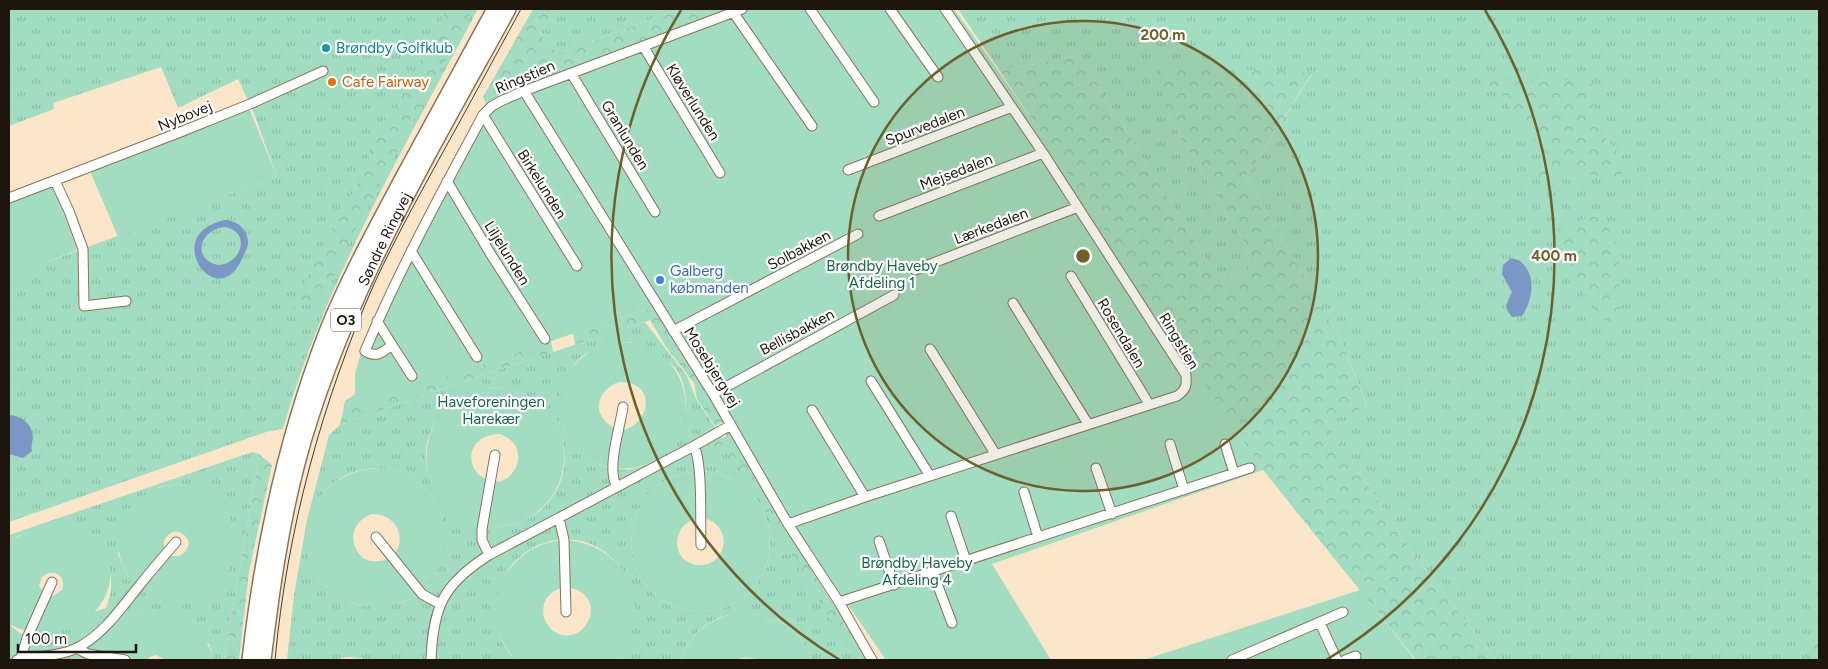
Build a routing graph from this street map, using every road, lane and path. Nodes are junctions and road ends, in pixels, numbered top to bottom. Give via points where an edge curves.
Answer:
1 (495, 9) edge
2 (508, 9) edge
3 (810, 9) edge
4 (890, 9) edge
5 (945, 9) edge
6 (737, 10) edge
7 (643, 46) junction
8 (323, 71) dead end
9 (571, 73) junction
10 (938, 77) dead end
11 (524, 91) junction
12 (874, 102) dead end
13 (1012, 107) junction
14 (483, 115) junction
15 (812, 126) dead end
16 (1043, 153) junction
17 (848, 170) dead end
18 (720, 173) dead end
19 (55, 181) junction
20 (448, 181) junction
21 (9, 198) edge
22 (1078, 207) junction
23 (656, 212) dead end
24 (879, 216) dead end
25 (858, 234) dead end
26 (411, 251) junction
27 (577, 266) dead end
28 (915, 270) dead end
29 (1071, 276) dead end
30 (894, 296) dead end
31 (126, 301) dead end
32 (1013, 303) dead end
33 (377, 321) junction
34 (673, 331) junction
35 (545, 339) dead end
36 (392, 345) junction
37 (930, 349) dead end
38 (477, 357) dead end
39 (412, 376) dead end
40 (871, 381) dead end
41 (713, 394) junction
42 (1149, 404) junction
43 (623, 407) dead end
44 (812, 410) dead end
45 (731, 424) junction
46 (1088, 424) junction
47 (1170, 444) dead end
48 (1225, 444) dead end
49 (694, 446) junction
50 (494, 455) dead end
51 (996, 455) junction
52 (1096, 468) dead end
53 (1250, 468) dead end
54 (1234, 473) junction
55 (930, 476) junction
56 (617, 487) junction
57 (1184, 490) junction
58 (1024, 492) dead end
59 (865, 497) junction
60 (1112, 514) junction
61 (951, 516) dead end
62 (559, 518) junction
63 (788, 524) junction
64 (376, 536) dead end
65 (1038, 538) junction
66 (879, 541) dead end
67 (176, 542) dead end
68 (701, 545) dead end
69 (489, 555) junction
70 (966, 561) junction
71 (933, 573) junction
72 (52, 582) dead end
73 (894, 585) junction
74 (839, 602) junction
75 (440, 604) junction
76 (566, 612) dead end
77 (1343, 612) dead end
78 (952, 623) dead end
79 (1320, 623) junction
80 (76, 648) junction
81 (1252, 656) edge
82 (1356, 656) dead end
83 (19, 659) edge
84 (869, 659) edge
85 (125, 660) edge
86 (250, 660) edge
87 (263, 660) edge
88 (430, 660) edge
89 (1232, 660) edge
90 (1337, 660) edge
91 (1345, 660) edge

1 - 86 main road, Søndre Ringvej / O3 via 372,236 313,369 298,413 272,517
2 - 87 main road, Søndre Ringvej / O3 via 382,241 343,328 297,464 272,586
3 - 12 street
4 - 10 street
5 - 13 street, Ringstien
6 - 7 street, Ringstien
6 - 15 street
7 - 9 street, Ringstien
7 - 18 street, Kløverlunden
8 - 19 street, Nybovej via 250,104
9 - 11 street, Ringstien
9 - 23 street, Granlunden
11 - 14 street, Ringstien via 492,106
11 - 34 street, Mosebjergvej
13 - 16 street, Ringstien
13 - 17 street, Spurvedalen
14 - 20 street, Ringstien
14 - 27 street, Birkelunden
16 - 22 street, Ringstien
16 - 24 street, Mejsedalen
19 - 21 street, Nybovej
19 - 31 street via 83,249 84,306
20 - 26 street, Ringstien
20 - 35 street, Liljelunden
22 - 28 street, Lærkedalen
22 - 42 street, Ringstien via 1186,375 1187,384 1183,392
25 - 34 street, Solbakken
26 - 33 street, Ringstien
26 - 38 street
29 - 42 street, Rosendalen
30 - 41 street, Bellisbakken
32 - 46 street
33 - 36 street
33 - 36 street, Ringstien via 364,351 378,355
34 - 41 street, Mosebjergvej
36 - 39 street
37 - 51 street
40 - 55 street
41 - 45 street, Mosebjergvej
42 - 46 street, Ringstien
43 - 56 street via 612,470
44 - 59 street
45 - 49 street
45 - 63 street, Mosebjergvej
46 - 51 street, Ringstien
47 - 57 street
48 - 54 street
49 - 56 street
49 - 68 street via 698,455
50 - 69 street via 482,529 482,540
51 - 55 street, Ringstien
52 - 60 street
53 - 54 street
54 - 57 street
55 - 59 street, Ringstien
56 - 62 street
57 - 60 street
58 - 65 street
59 - 63 street, Ringstien
60 - 65 street
61 - 70 street
62 - 69 street
62 - 76 street via 564,540
63 - 74 street, Mosebjergvej
64 - 75 street via 422,594
65 - 70 street
66 - 73 street
67 - 80 street via 102,630
69 - 75 street via 467,570
70 - 71 street
71 - 73 street
71 - 78 street
72 - 83 street
73 - 74 street
74 - 84 street, Mosebjergvej
75 - 88 street
77 - 79 street
79 - 81 street
79 - 90 street
80 - 83 street
80 - 85 street via 88,654
81 - 89 street
82 - 91 street

